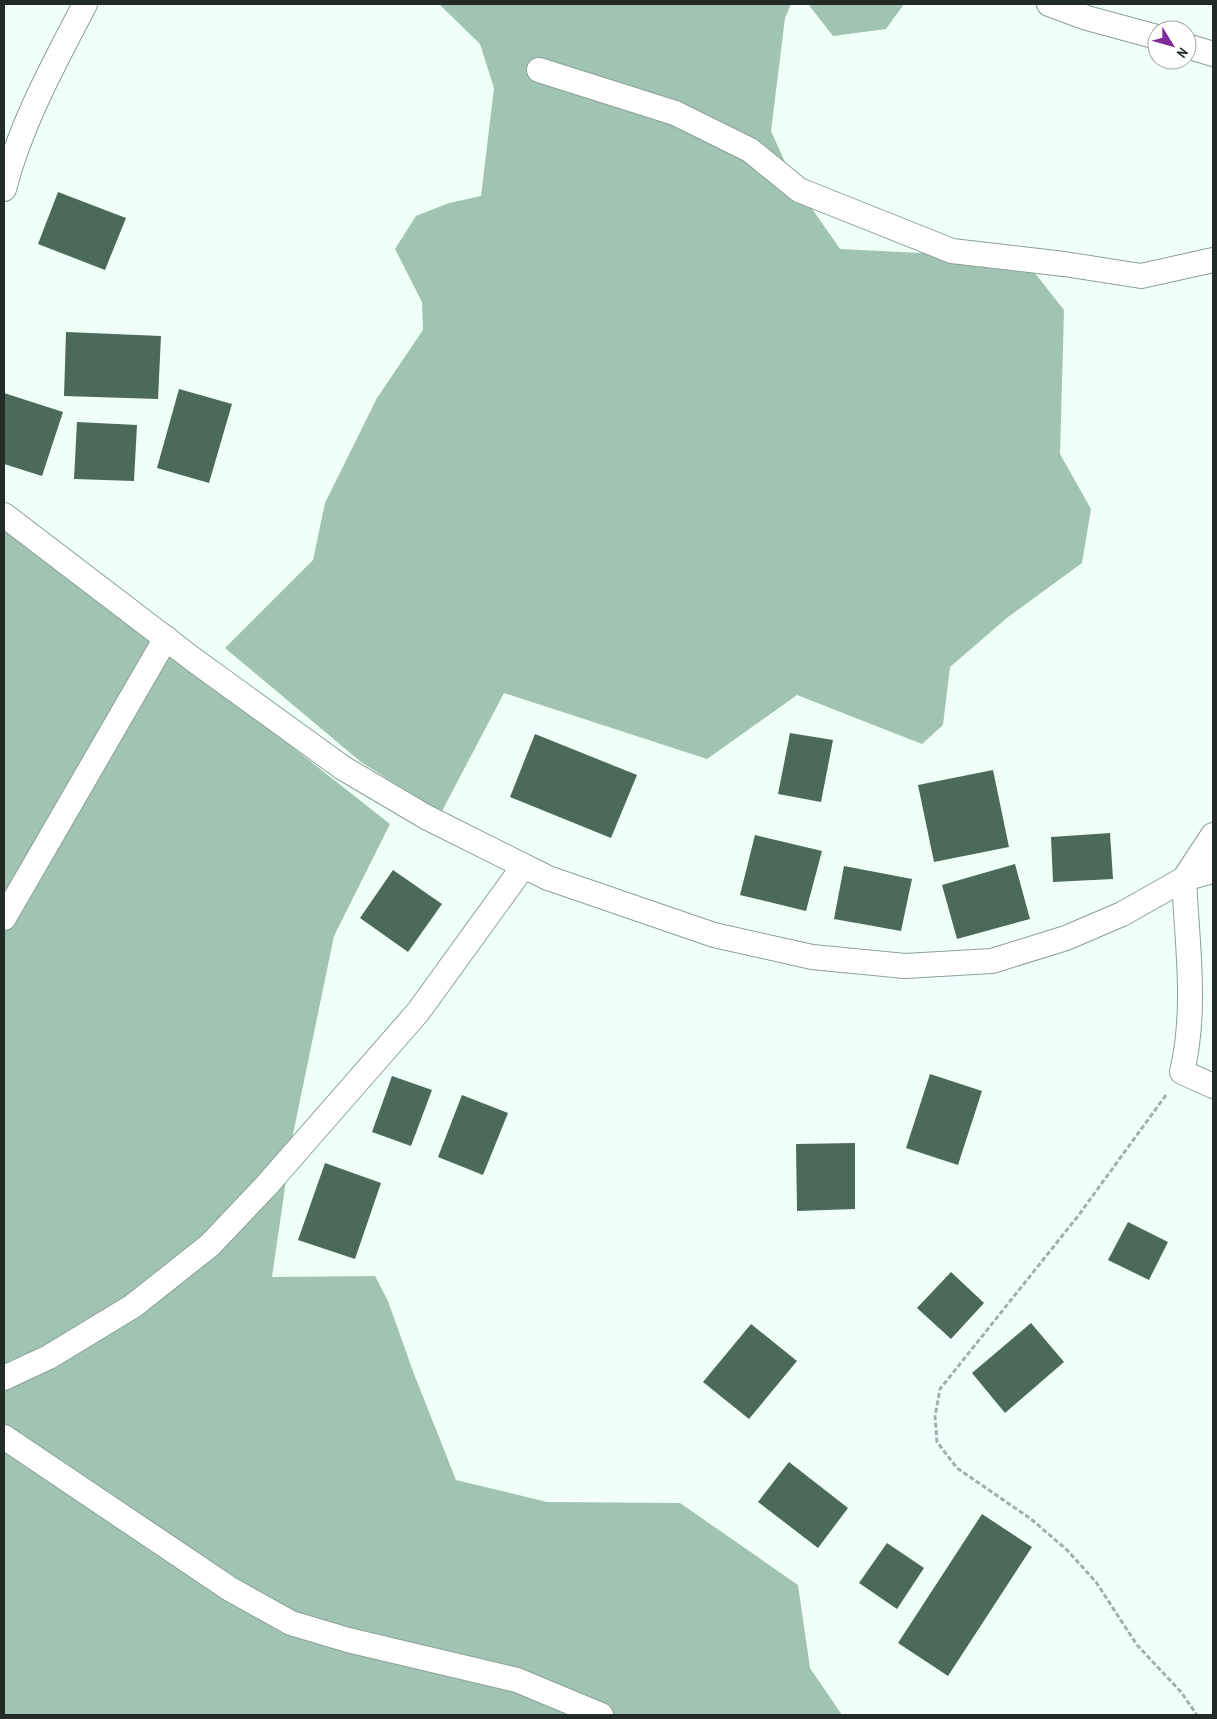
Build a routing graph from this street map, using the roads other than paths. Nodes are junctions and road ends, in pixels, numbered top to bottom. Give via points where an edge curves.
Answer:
1 (85, 4) edge
2 (1050, 4) edge
3 (1147, 35) edge
4 (1197, 49) edge
5 (1213, 54) edge
6 (539, 70) dead end
7 (4, 189) edge
8 (1213, 260) edge
9 (4, 515) edge
10 (166, 638) junction
11 (1213, 835) edge
12 (523, 867) junction
13 (1213, 871) edge
14 (1184, 879) junction
15 (4, 918) edge
16 (1213, 1086) edge
17 (4, 1378) edge
18 (4, 1438) edge
19 (601, 1715) edge

1 - 7 street via 14,150
2 - 3 street
4 - 5 street
6 - 8 street via 675,113 750,150 799,190 952,252 1141,276
9 - 10 street
10 - 12 street via 344,768 426,817
10 - 15 street
11 - 14 street
12 - 14 street via 714,935 812,957 905,966 992,961 1066,938 1114,917
12 - 17 street via 418,1012 210,1245 133,1306 50,1357
13 - 14 street
14 - 16 street via 1190,1004 1188,1049 1182,1072
18 - 19 street via 230,1589 291,1623 517,1680

